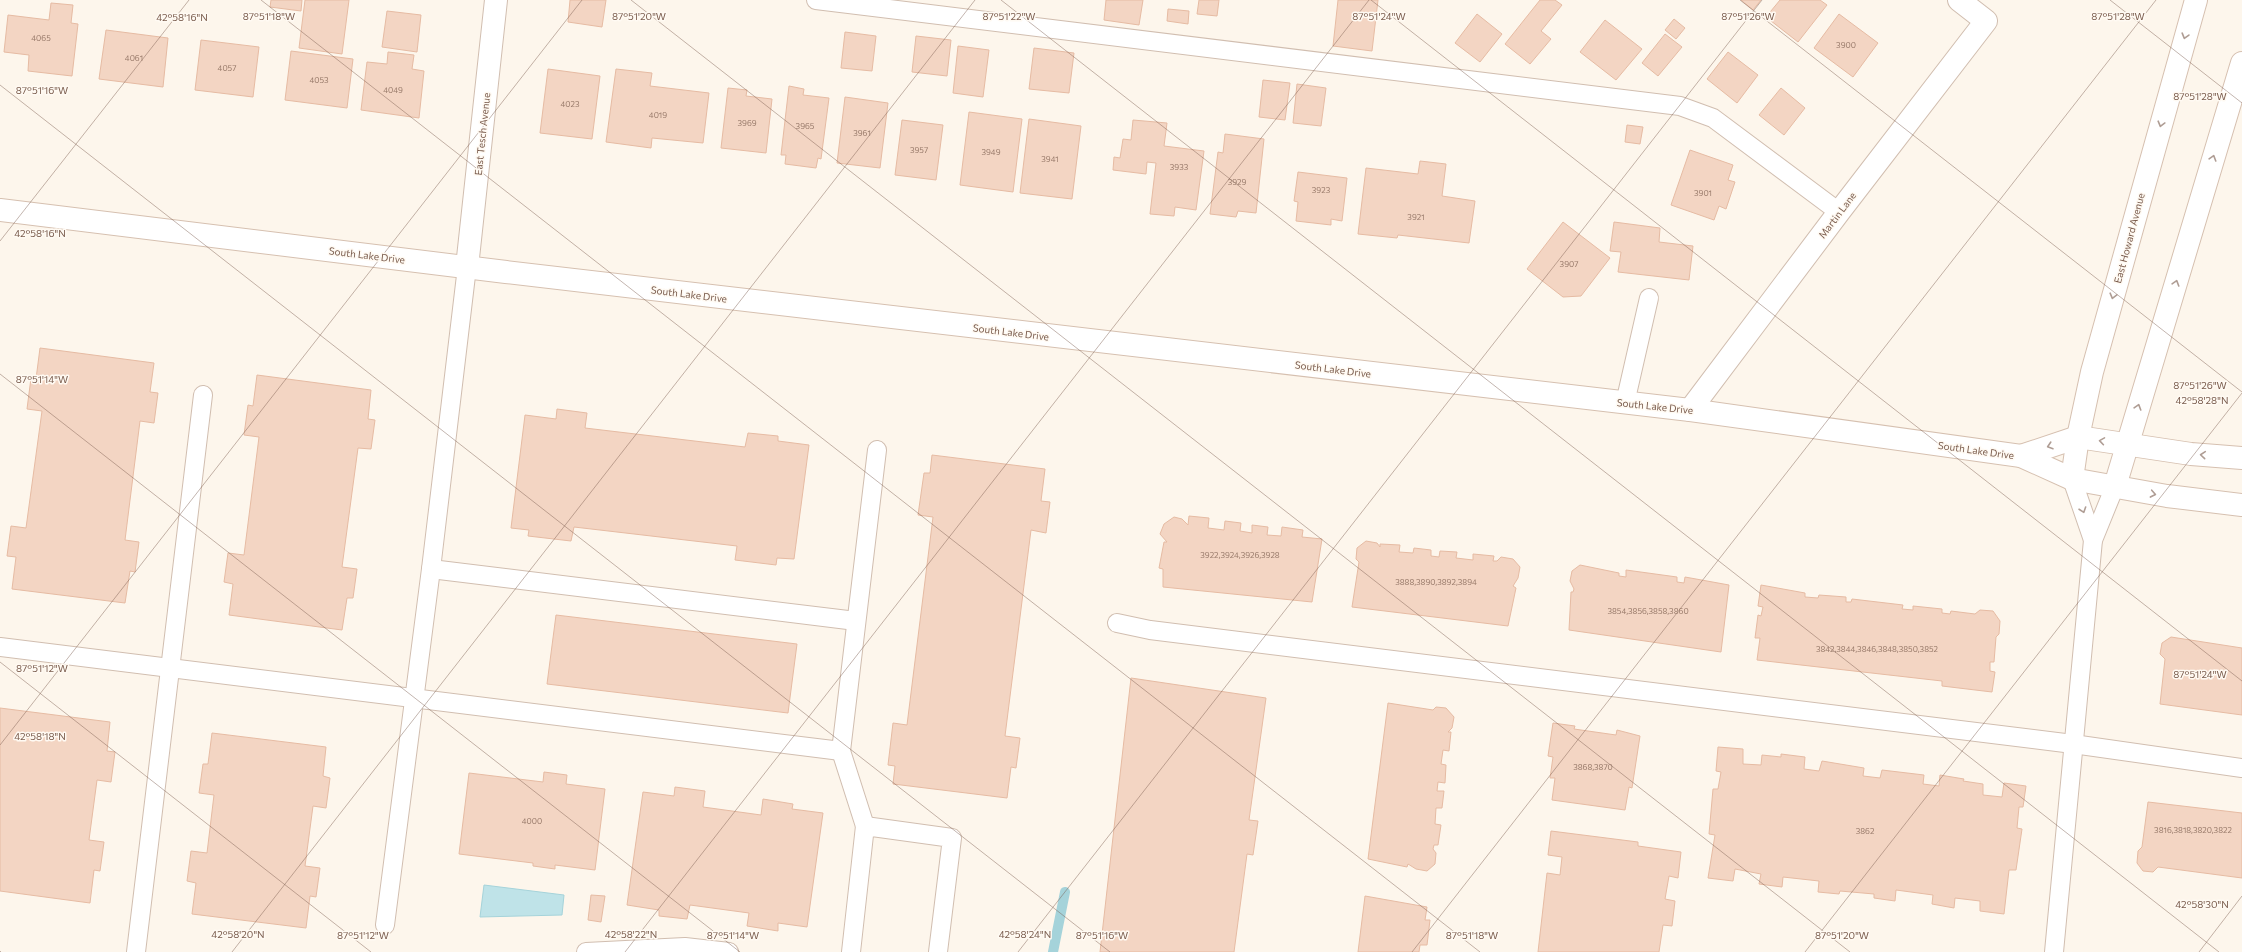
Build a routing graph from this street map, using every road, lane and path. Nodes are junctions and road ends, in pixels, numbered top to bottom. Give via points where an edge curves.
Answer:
1 (496, 0) edge
2 (816, 0) edge
3 (1959, 0) edge
4 (2196, 0) edge
5 (2242, 64) edge
6 (0, 210) edge
7 (1839, 212) junction
8 (467, 268) junction
9 (1649, 298) dead end
10 (203, 395) dead end
11 (1625, 403) junction
12 (1690, 410) junction
13 (2078, 437) junction
14 (2126, 444) junction
15 (877, 450) dead end
16 (2021, 456) junction
17 (2242, 458) edge
18 (2072, 479) junction
19 (2115, 486) junction
20 (2242, 505) edge
21 (2093, 540) junction
22 (431, 569) junction
23 (856, 621) junction
24 (1117, 623) dead end
25 (0, 647) edge
26 (169, 667) junction
27 (415, 698) junction
28 (2073, 744) junction
29 (841, 752) junction
30 (2242, 768) edge
31 (865, 826) junction
32 (385, 925) dead end
33 (136, 952) edge
34 (586, 952) edge
35 (729, 952) edge
36 (851, 952) edge
37 (938, 952) edge
38 (2054, 952) edge

1 - 8 main road, East Tesch Avenue
2 - 7 lane via 1680,106 1713,118
3 - 7 main road, Martin Lane via 1986,21
4 -> 13 main road, East Howard Avenue via 2092,372
14 -> 5 main road
6 - 8 main road, South Lake Drive
7 - 12 main road, Martin Lane
8 - 11 main road, South Lake Drive
8 - 22 lane
9 - 11 lane
10 - 26 lane
11 - 12 main road, South Lake Drive
12 - 16 main road, South Lake Drive
14 -> 13 main road, South Lake Drive
13 -> 16 main road, South Lake Drive
13 - 18 main road, East Howard Avenue
17 -> 14 main road, South Lake Drive via 2191,454
14 - 19 main road
15 - 23 lane
16 - 18 main road, South Lake Drive
18 - 19 main road, South Lake Drive
18 -> 21 lane
19 -> 20 main road, South Lake Drive via 2167,496
19 - 21 lane
21 - 28 lane
22 - 23 lane
22 - 27 lane
23 - 29 lane
24 - 28 lane via 1150,630
25 - 26 lane
26 - 27 lane
26 - 33 lane
27 - 29 lane
27 - 32 lane
28 - 30 lane
28 - 38 lane
29 - 31 lane
31 - 36 lane
31 - 37 lane via 952,838
34 - 35 lane via 685,947

